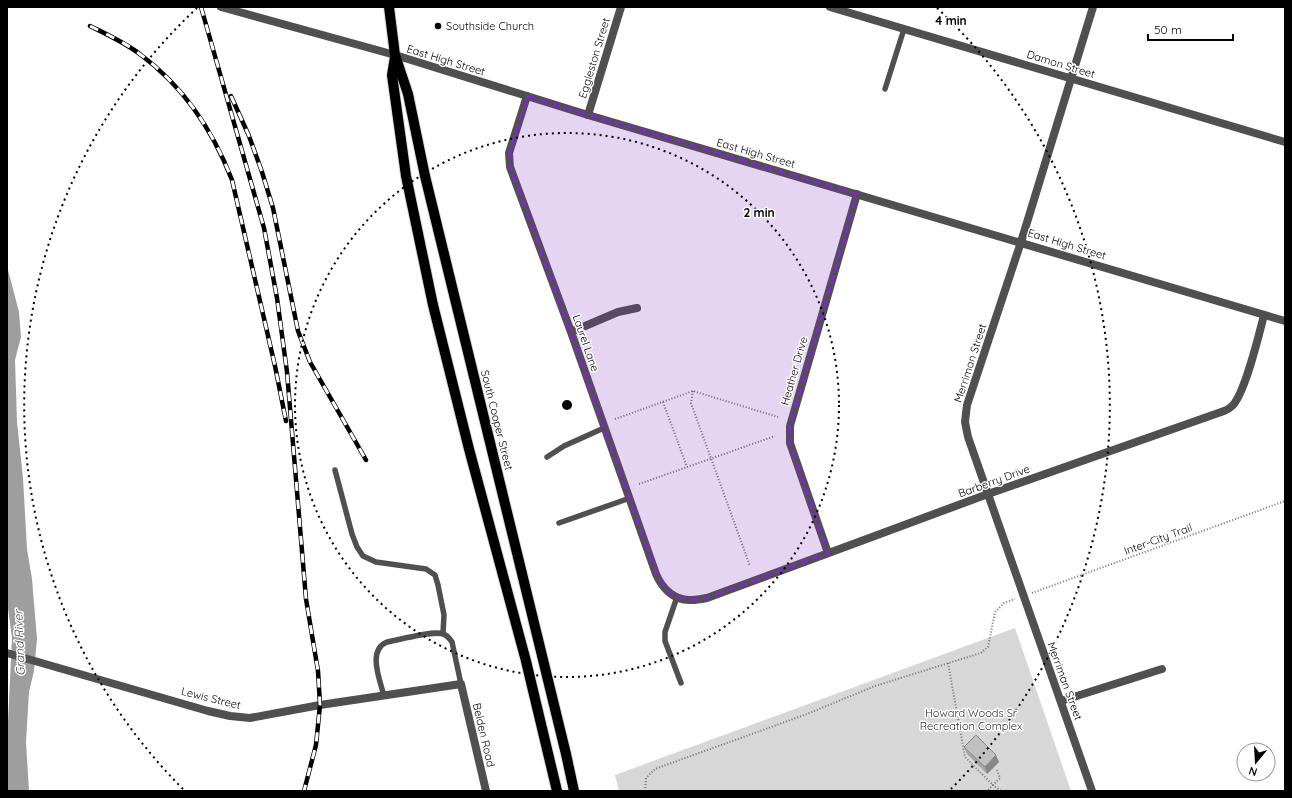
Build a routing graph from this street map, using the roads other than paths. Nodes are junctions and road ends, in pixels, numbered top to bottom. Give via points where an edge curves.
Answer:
1 (221, 7) edge
2 (389, 7) edge
3 (621, 7) edge
4 (830, 7) edge
5 (1093, 7) edge
6 (904, 29) junction
7 (395, 55) junction
8 (1072, 79) junction
9 (885, 89) dead end
10 (527, 96) junction
11 (588, 115) junction
12 (1285, 142) edge
13 (857, 194) junction
14 (1021, 242) junction
15 (637, 308) dead end
16 (1264, 314) junction
17 (1285, 321) edge
18 (571, 332) junction
19 (604, 428) junction
20 (547, 457) dead end
21 (335, 470) dead end
22 (988, 494) junction
23 (630, 498) junction
24 (559, 523) dead end
25 (828, 554) junction
26 (674, 595) junction
27 (443, 634) junction
28 (7, 653) edge
29 (1162, 670) dead end
30 (681, 683) dead end
31 (461, 684) junction
32 (384, 696) junction
33 (1061, 701) junction
34 (486, 791) edge
35 (557, 791) edge
36 (574, 791) edge
37 (1092, 791) edge

1 - 7 street, East High Street
2 - 7 main road, South Cooper Street
3 - 11 street, Eggleston Street
4 - 6 street, Damon Street
5 - 8 street, Merriman Street
6 - 8 street, Damon Street
6 - 9 lane
7 - 10 street, East High Street
7 - 35 main road, South Cooper Street via 392,75 406,176 433,305 526,661
7 - 36 main road, South Cooper Street via 408,94 425,176
8 - 12 street, Damon Street
8 - 14 street, Merriman Street
10 - 11 street, East High Street
10 - 18 street, Laurel Lane via 509,153 510,167
11 - 13 street, East High Street
13 - 14 street, East High Street
13 - 25 street, Heather Drive via 790,426 790,443
14 - 16 street, East High Street
14 - 22 street, Merriman Street via 967,405 965,422 968,437
15 - 18 street via 618,312
16 - 17 street, East High Street
16 - 22 street, Barberry Drive via 1244,382 1233,406
18 - 19 street, Laurel Lane
19 - 20 lane via 564,446
19 - 23 street, Laurel Lane
21 - 27 lane via 352,534 363,556 376,562 426,569 434,575 444,615
22 - 25 street, Barberry Drive
22 - 33 street, Merriman Street
23 - 24 lane
23 - 26 street, Laurel Lane via 660,583
25 - 26 street, Barberry Drive via 707,598 690,600
26 - 30 lane via 665,641
27 - 31 lane via 452,642
27 - 32 lane via 426,634 387,642 378,648 376,658
28 - 32 street, Lewis Street via 230,716 250,718 320,704
29 - 33 street
31 - 32 street, Lewis Street
31 - 34 street, Belden Road
33 - 37 street, Merriman Street

